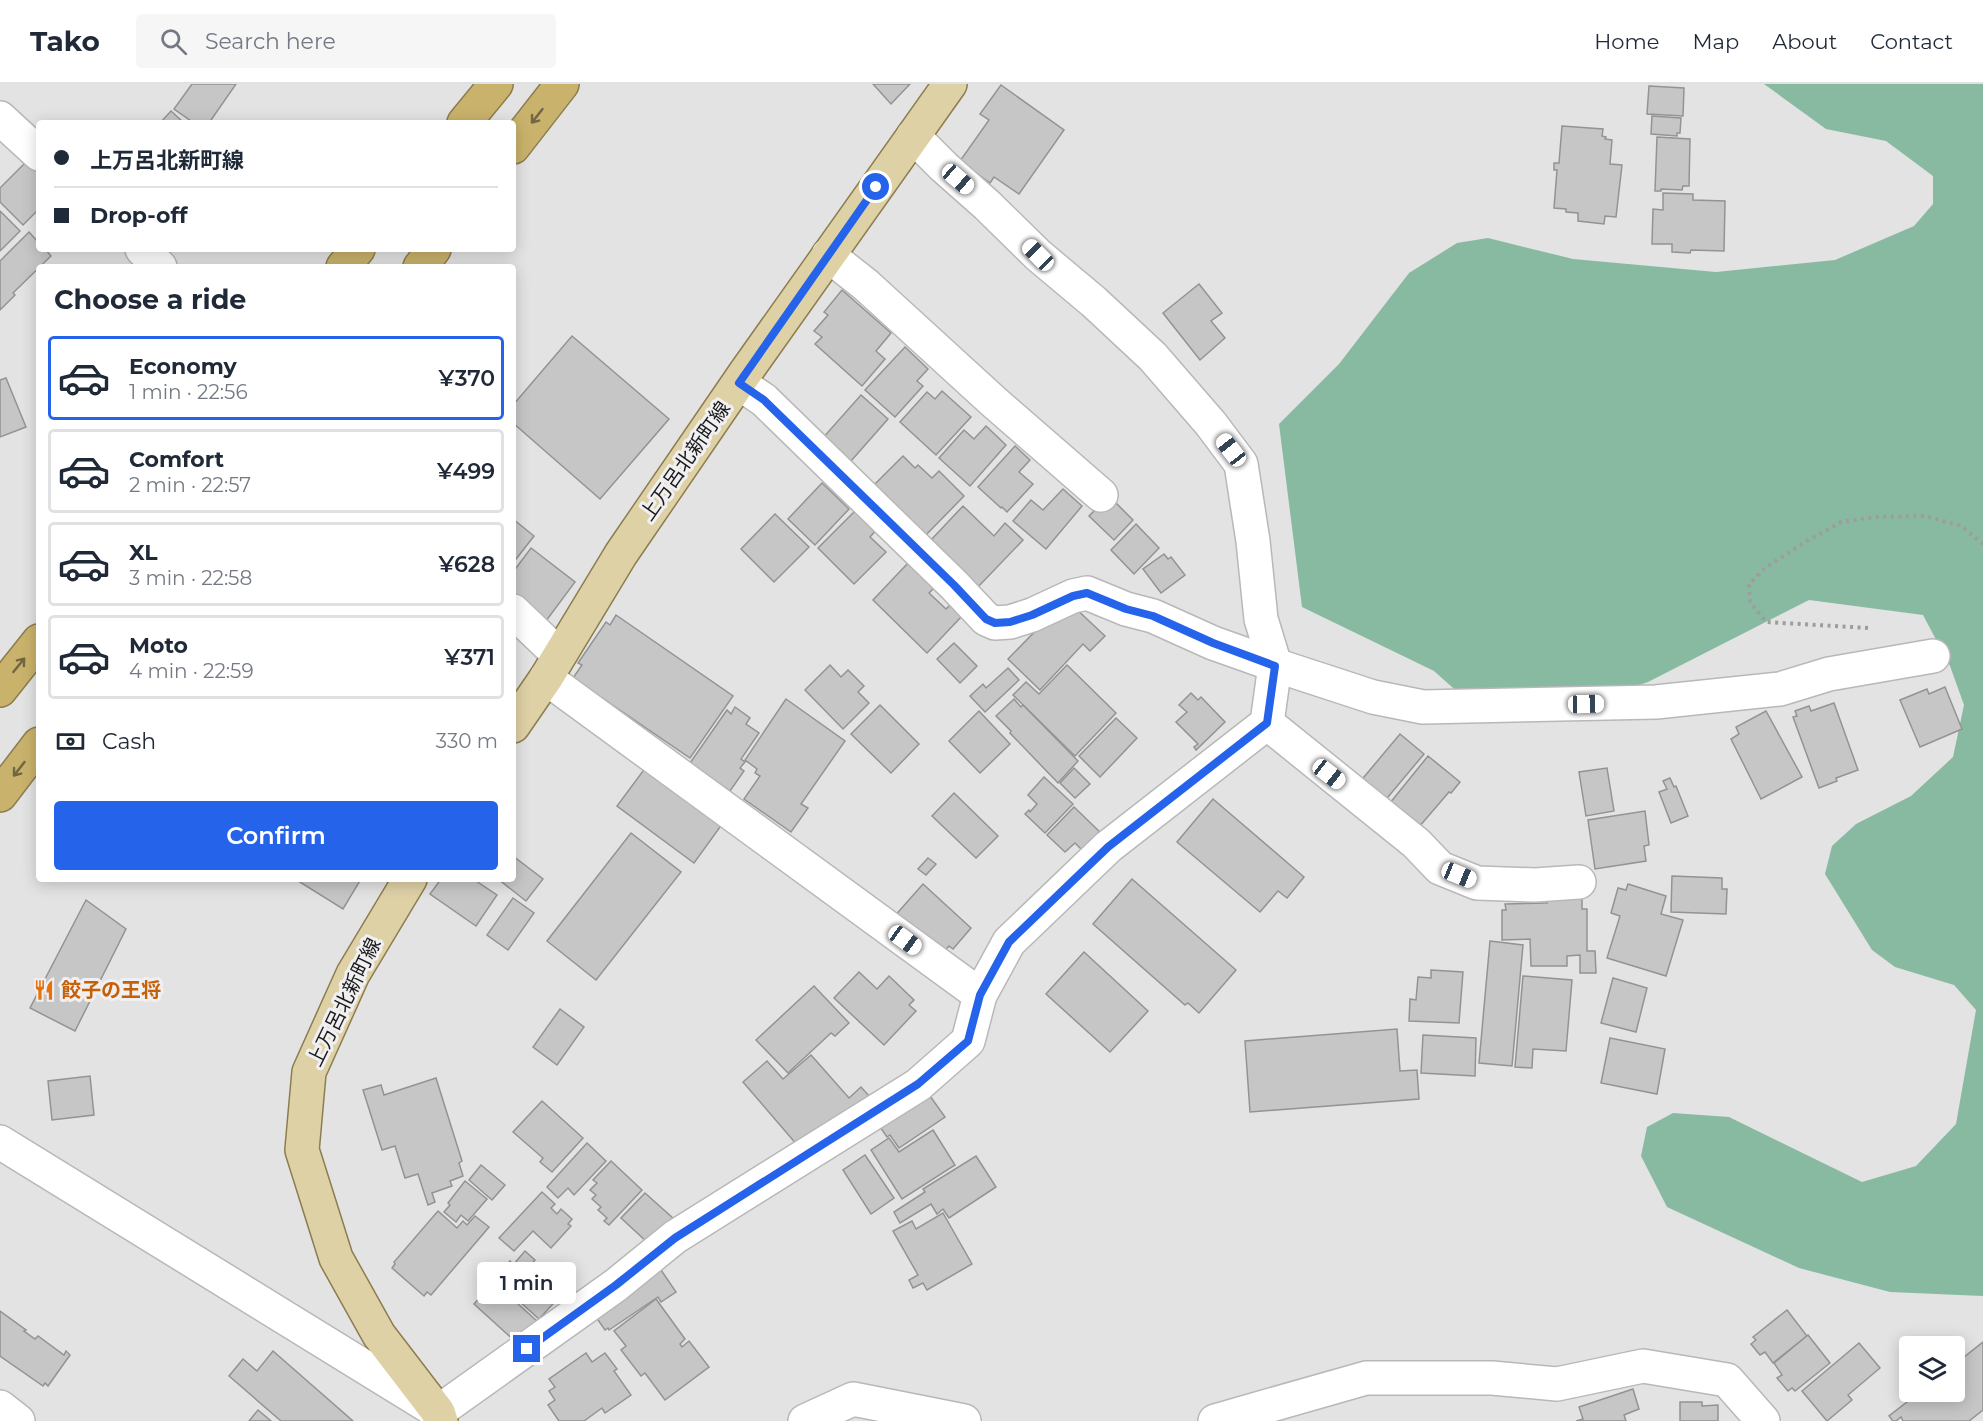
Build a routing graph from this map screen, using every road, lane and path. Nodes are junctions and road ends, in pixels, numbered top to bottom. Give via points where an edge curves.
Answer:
1 (496, 84) edge
2 (562, 84) edge
3 (950, 84) edge
4 (0, 118) edge
5 (466, 120) edge
6 (913, 136) junction
7 (516, 143) edge
8 (36, 151) edge
9 (145, 252) edge
10 (356, 252) edge
11 (432, 252) edge
12 (828, 255) junction
13 (157, 264) edge
14 (346, 264) edge
15 (422, 264) edge
16 (739, 383) junction
17 (1101, 495) dead end
18 (1983, 544) edge
19 (516, 615) edge
20 (1870, 628) dead end
21 (36, 645) edge
22 (1933, 656) dead end
23 (1275, 666) junction
24 (552, 667) junction
25 (0, 690) edge
26 (516, 721) edge
27 (1267, 723) junction
28 (36, 748) edge
29 (0, 795) edge
30 (408, 882) edge
31 (1580, 882) dead end
32 (980, 995) junction
33 (0, 1142) edge
34 (0, 1407) edge
35 (440, 1417) edge
36 (18, 1421) edge
37 (805, 1421) edge
38 (964, 1421) edge
39 (1215, 1421) edge
40 (1763, 1421) edge

1 - 5 highway
2 -> 7 highway
3 - 6 main road, 上万呂北新町線
4 - 8 street
6 - 12 main road, 上万呂北新町線
6 - 23 street via 1153,357 1241,464 1261,619
9 - 13 street
10 - 14 highway
11 - 15 highway
12 - 16 main road, 上万呂北新町線
12 - 17 street
16 - 23 street via 764,400 986,619 1010,622 1087,593
16 - 24 main road, 上万呂北新町線 via 621,554
18 - 20 path via 1961,526 1925,516 1841,522 1765,568 1749,584 1750,602 1766,621
19 - 24 street
25 -> 21 highway
22 - 23 street via 1829,674 1780,689 1656,702 1434,707 1373,697
23 - 27 street
24 - 26 main road, 上万呂北新町線
24 - 32 street
27 - 31 street via 1416,843 1440,868 1477,883
27 - 32 street via 1108,847 1009,942
28 -> 29 highway
30 - 35 main road, 上万呂北新町線 via 353,974 309,1072 302,1149 336,1258 379,1335
32 - 35 street via 968,1041 918,1084 675,1238
33 - 35 street
34 - 36 street
37 - 38 street via 853,1399
39 - 40 street via 1366,1378 1492,1378 1557,1384 1643,1366 1727,1380

